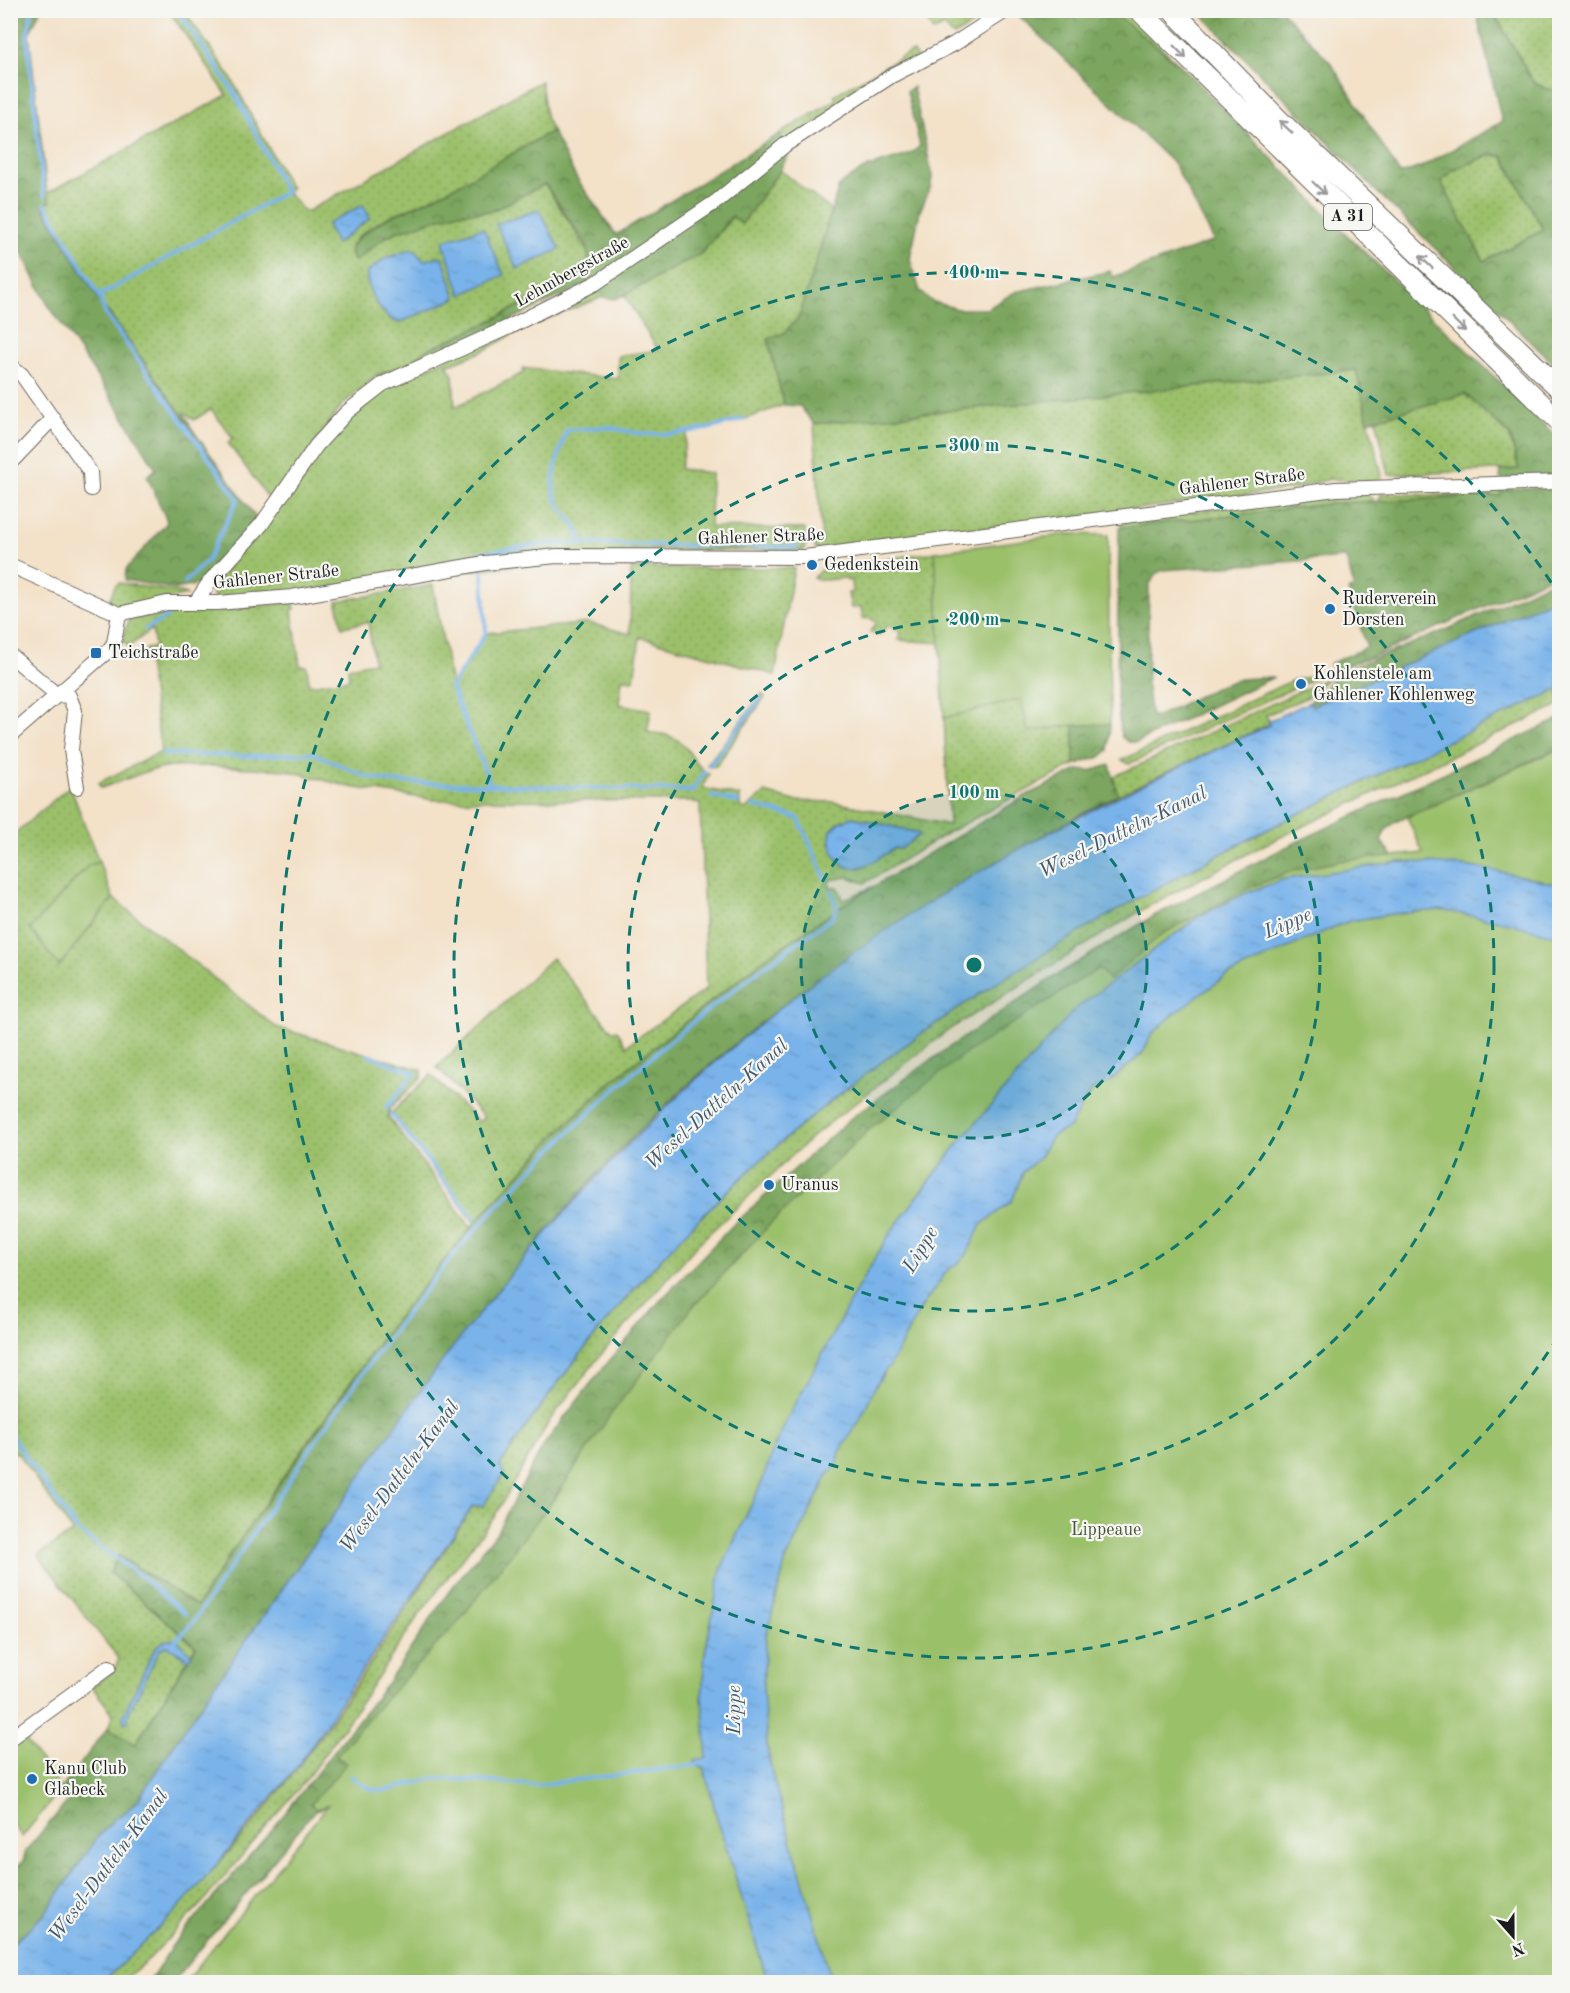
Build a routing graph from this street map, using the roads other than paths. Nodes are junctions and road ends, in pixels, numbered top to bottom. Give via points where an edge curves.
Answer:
1 (1007, 10) edge
2 (1138, 10) edge
3 (1172, 10) edge
4 (10, 365) edge
5 (1560, 389) edge
6 (53, 418) junction
7 (1560, 422) edge
8 (13, 460) dead end
9 (1560, 482) edge
10 (91, 489) dead end
11 (10, 565) edge
12 (196, 602) junction
13 (119, 614) junction
14 (10, 655) edge
15 (57, 694) junction
16 (10, 736) edge
17 (77, 788) dead end
18 (109, 1667) dead end
19 (10, 1739) edge

1 - 12 street, Lehmbergstraße via 954,44 893,75 794,139 717,201 596,283 383,384 347,412 316,446 261,525
2 -> 7 highway, A 31
5 -> 3 highway, A 31 via 1279,120
4 - 6 street via 22,375
6 - 8 street
6 - 10 street via 90,472
9 - 12 street, Gahlener Straße via 1336,489 805,557 546,557 485,563 292,597
11 - 13 street
12 - 13 street, Gahlener Straße via 167,603
13 - 15 street via 109,650
14 - 15 street
15 - 16 street
15 - 17 street via 69,696 75,711 71,750
18 - 19 street

